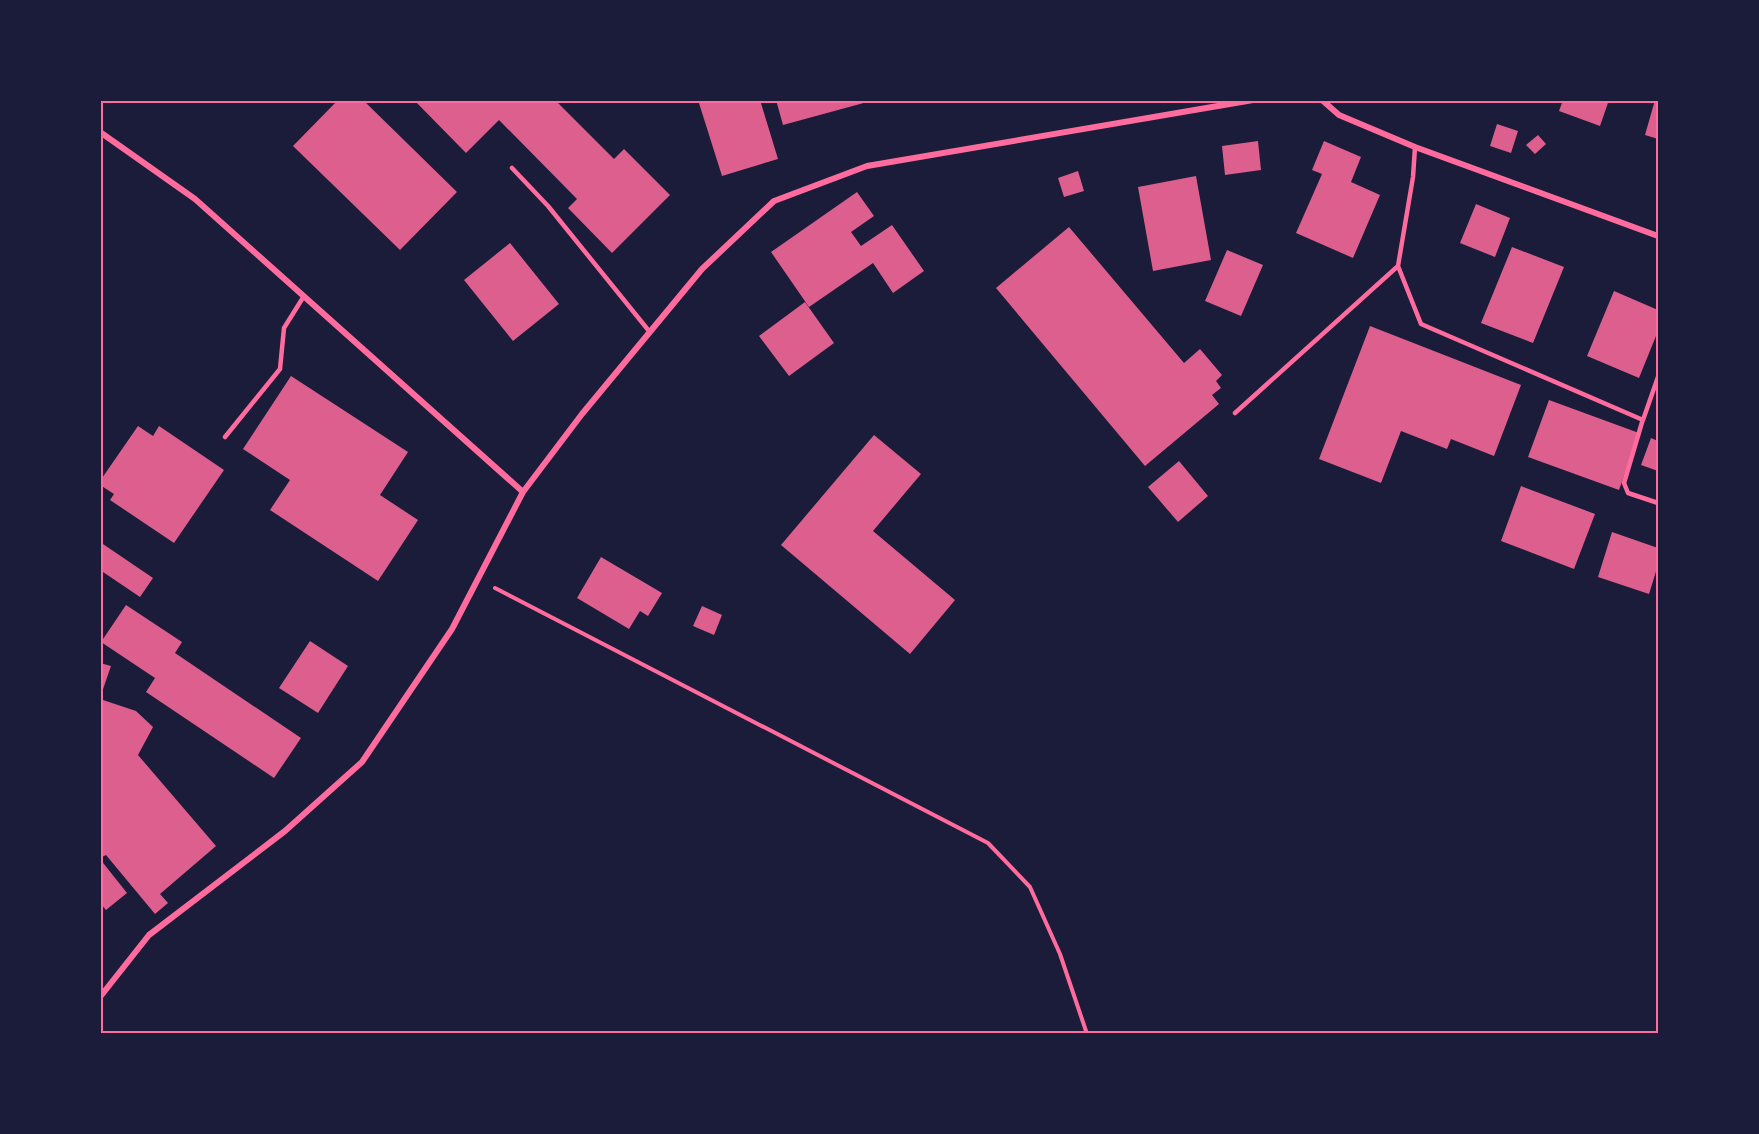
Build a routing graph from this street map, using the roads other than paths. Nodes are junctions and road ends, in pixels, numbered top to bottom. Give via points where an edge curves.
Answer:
1 (1253, 100) edge
2 (1322, 100) edge
3 (100, 132) edge
4 (1415, 147) junction
5 (512, 168) dead end
6 (1659, 236) edge
7 (1398, 266) junction
8 (304, 296) junction
9 (649, 332) junction
10 (1659, 377) edge
11 (1235, 413) dead end
12 (1643, 419) junction
13 (225, 437) dead end
14 (523, 492) junction
15 (1659, 503) edge
16 (100, 997) edge

1 - 9 street via 867,166 774,201 702,269
2 - 4 street via 1339,115
3 - 8 street via 195,199
4 - 6 street
4 - 7 lane
5 - 9 lane via 548,206
7 - 11 lane
7 - 12 lane via 1421,324
8 - 13 lane via 284,328 280,369
8 - 14 street
9 - 14 street
10 - 12 lane
12 - 15 lane via 1624,483 1628,493
14 - 16 street via 452,629 362,762 285,831 149,935

